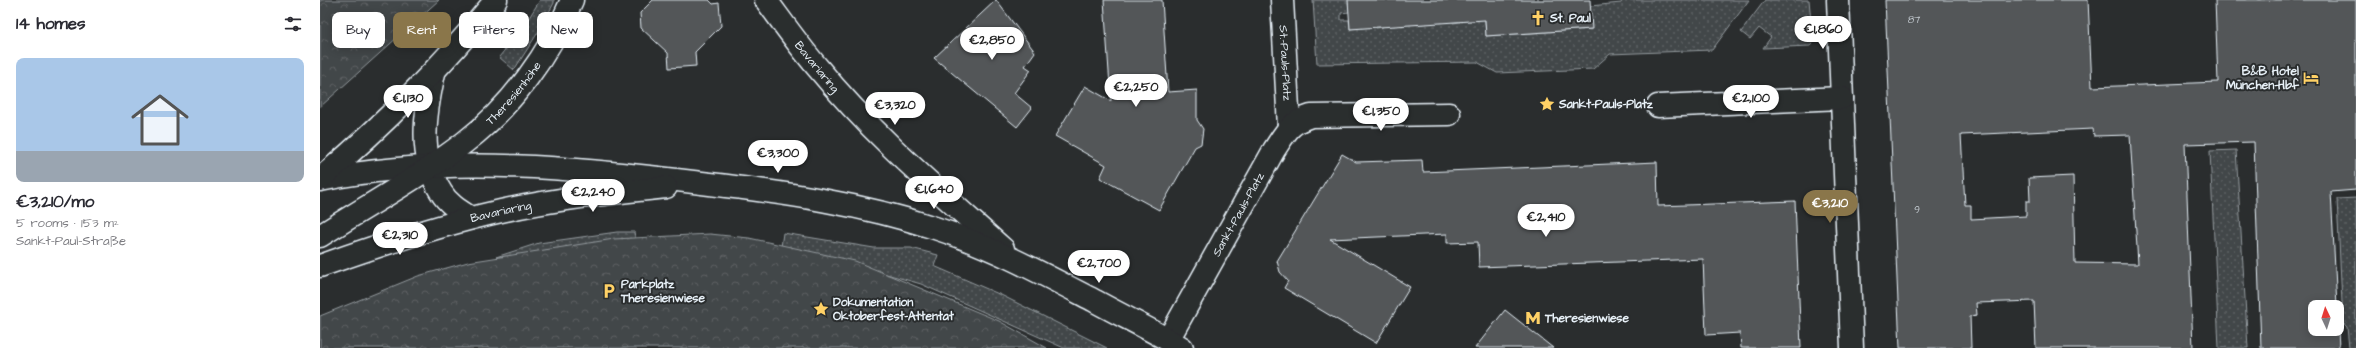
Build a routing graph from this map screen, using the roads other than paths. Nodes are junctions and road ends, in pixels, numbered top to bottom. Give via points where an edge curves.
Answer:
1 (496, 0) edge
2 (572, 0) edge
3 (766, 0) edge
4 (1282, 0) edge
5 (1838, 0) edge
6 (434, 73) junction
7 (1842, 98) junction
8 (1658, 106) dead end
9 (1449, 114) dead end
10 (1289, 127) junction
11 (431, 166) junction
12 (320, 179) edge
13 (711, 184) junction
14 (471, 218) junction
15 (320, 236) edge
16 (1015, 259) junction
17 (320, 266) edge
18 (1175, 344) edge
19 (1852, 348) edge

1 - 6 street
2 - 11 street, Theresienhöhe via 565,17 538,61 508,100 466,142
3 - 16 street, Bavariaring via 818,69 869,124 922,176
4 - 10 street, St.-Pauls-Platz
5 - 7 street
6 - 11 street via 424,127
6 - 12 street via 386,122
7 - 8 street
7 - 19 street
9 - 10 street, Sankt-Pauls-Platz via 1311,116 1298,120
10 - 18 street, Sankt-Pauls-Platz via 1274,150
11 - 12 street via 379,169
11 - 13 street, Bavariaring via 566,169
11 - 14 street via 441,193 452,205
11 - 15 street, Theresienhöhe
13 - 14 street, Bavariaring via 574,198
13 - 16 street, Bavariaring via 796,194 891,214 938,228
14 - 17 street, Bavariaring via 397,239
16 - 18 street, Bavariaring

